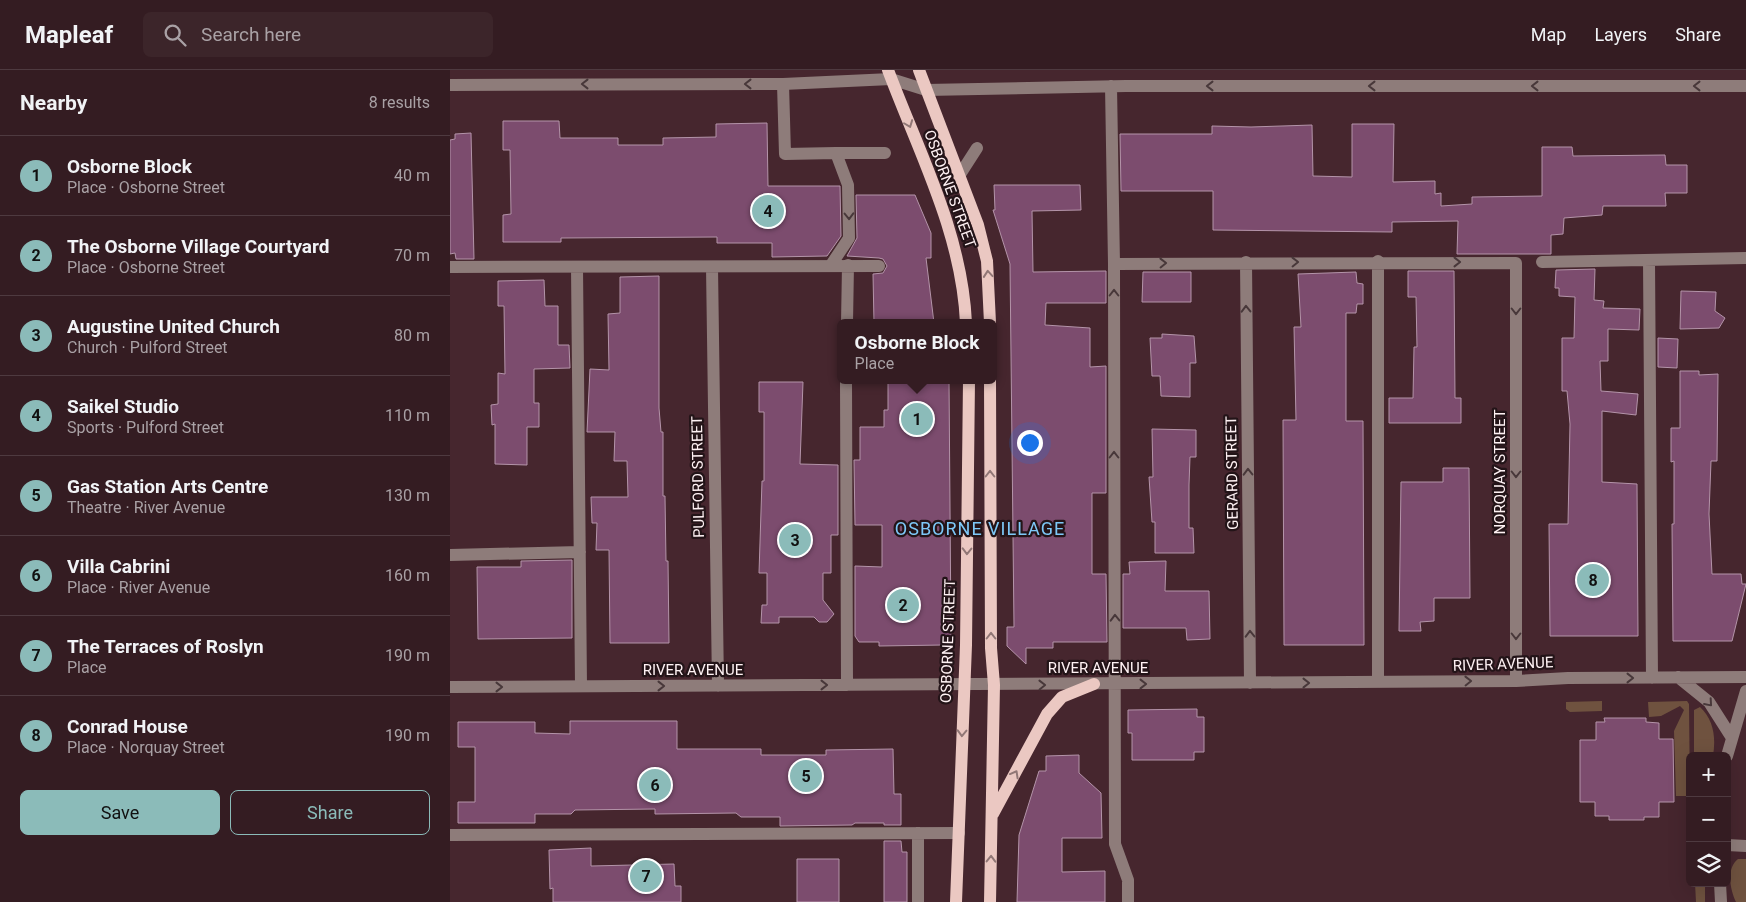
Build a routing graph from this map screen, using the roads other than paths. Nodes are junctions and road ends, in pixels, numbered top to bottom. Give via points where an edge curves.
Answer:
1 (919, 70) edge
2 (890, 74) edge
3 (783, 84) junction
4 (450, 85) edge
5 (1110, 86) junction
6 (1746, 86) edge
7 (926, 90) junction
8 (977, 148) dead end
9 (836, 153) junction
10 (885, 153) dead end
11 (959, 176) junction
12 (1746, 258) edge
13 (1378, 261) junction
14 (1649, 261) junction
15 (1246, 262) junction
16 (1542, 262) dead end
17 (1114, 264) junction
18 (830, 265) junction
19 (848, 265) junction
20 (450, 266) edge
21 (879, 266) dead end
22 (577, 267) junction
23 (712, 267) junction
24 (847, 319) edge
25 (966, 319) edge
26 (990, 319) edge
27 (846, 384) edge
28 (968, 384) edge
29 (990, 384) edge
30 (580, 552) junction
31 (450, 555) edge
32 (1678, 677) junction
33 (1746, 677) edge
34 (1652, 678) junction
35 (1516, 681) junction
36 (1378, 682) junction
37 (1250, 683) junction
38 (1094, 684) junction
39 (1116, 684) junction
40 (847, 685) junction
41 (964, 685) junction
42 (994, 685) junction
43 (581, 686) junction
44 (718, 686) junction
45 (450, 687) edge
46 (1746, 691) edge
47 (1732, 738) junction
48 (1728, 752) edge
49 (992, 816) junction
50 (918, 833) junction
51 (959, 833) junction
52 (450, 835) edge
53 (1731, 845) edge
54 (1746, 846) edge
55 (1720, 887) edge
56 (918, 902) edge
57 (956, 902) edge
58 (990, 902) edge
59 (1128, 902) edge
60 (1721, 902) edge

1 - 7 main road, OSBORNE STREET
2 - 3 street
2 - 7 street
2 -> 25 main road, OSBORNE STREET via 950,227 962,281
3 -> 4 street
3 - 9 street via 785,154
6 -> 5 street
5 - 7 street
5 - 17 street
7 - 11 main road, OSBORNE STREET
8 - 11 street
9 - 10 street
9 -> 18 street via 848,185 849,238
26 -> 11 main road, OSBORNE STREET via 986,262 978,225
12 - 14 street
15 -> 13 street
13 -> 35 street, NORQUAY STREET via 1516,262
13 - 36 street
14 - 16 street
14 - 34 street
17 -> 15 street
37 -> 15 street, GERARD STREET
39 -> 17 street
18 - 19 street
18 - 23 street
19 - 21 street
19 - 24 street
20 - 22 street
22 - 23 street
22 - 30 street
23 - 44 street, PULFORD STREET
27 - 40 street
28 -> 41 main road, OSBORNE STREET
42 -> 29 main road via 991,648
30 - 31 street
30 - 43 street
32 - 33 street, RIVER AVENUE
32 - 34 street, RIVER AVENUE
32 -> 47 street via 1709,702
35 -> 34 street, RIVER AVENUE
36 -> 35 street, RIVER AVENUE
37 -> 36 street, RIVER AVENUE
39 -> 37 street, RIVER AVENUE
38 - 39 street, RIVER AVENUE
42 -> 38 street, RIVER AVENUE
49 -> 38 main road via 1047,714 1062,696
39 - 59 street via 1115,844 1128,880
40 - 41 street, RIVER AVENUE
44 -> 40 street, RIVER AVENUE
41 - 42 street, RIVER AVENUE
41 -> 51 main road, OSBORNE STREET
42 - 49 main road
43 -> 44 street, RIVER AVENUE
45 -> 43 street, RIVER AVENUE
46 - 47 street
47 - 48 street
58 -> 49 main road
50 - 51 street
50 - 52 street
50 - 56 street
51 - 57 main road, OSBORNE STREET
53 - 54 street
55 - 60 street

